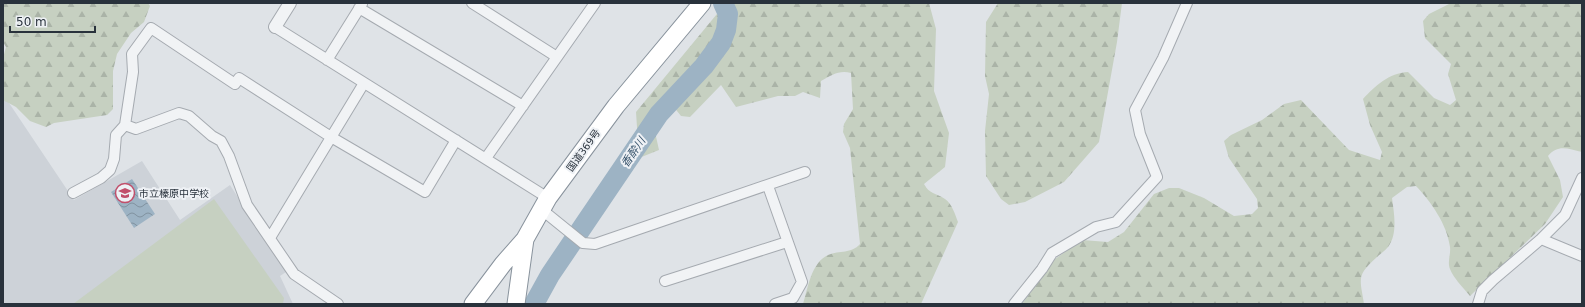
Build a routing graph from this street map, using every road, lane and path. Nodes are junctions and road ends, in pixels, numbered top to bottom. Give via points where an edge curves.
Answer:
1 (290, 3) edge
2 (472, 3) edge
3 (702, 3) edge
4 (1187, 3) edge
5 (590, 5) edge
6 (361, 6) edge
7 (275, 28) joint
8 (557, 57) junction
9 (327, 60) junction
10 (364, 83) junction
11 (523, 106) junction
12 (125, 125) junction
13 (331, 137) junction
14 (456, 140) junction
15 (486, 158) junction
16 (805, 172) dead end
17 (1582, 178) edge
18 (768, 186) junction
19 (73, 193) dead end
20 (544, 204) junction
21 (270, 238) junction
22 (525, 239) junction
23 (1541, 239) junction
24 (787, 242) junction
25 (1582, 256) edge
26 (665, 281) dead end
27 (338, 304) edge
28 (473, 304) edge
29 (516, 304) edge
30 (775, 304) edge
31 (1014, 304) edge
32 (1478, 304) edge

1 - 7 street
2 - 8 street
3 - 20 highway, 国道369号 via 616,106
4 - 31 street via 1136,110 1140,134 1157,177 1116,222 1096,227 1052,253
5 - 8 street
6 - 9 street
6 - 11 street
7 - 9 street
8 - 11 street
9 - 10 street
10 - 13 street
10 - 14 street
11 - 15 street
12 - 13 street via 133,72 132,54 151,28 234,84 239,78
12 - 19 street via 116,135 114,159 109,172
12 - 21 street via 136,129 179,113 189,116 212,136 221,140 247,205
13 - 14 street via 425,192
13 - 21 street
14 - 15 street
15 - 20 street
16 - 18 street
17 - 23 street via 1565,215
18 - 20 street via 595,244 583,243 562,226
18 - 24 street
20 - 22 highway, 国道369号
21 - 27 street via 294,274
22 - 28 highway, 国道369号
22 - 29 highway
23 - 25 street
23 - 32 street via 1482,291
24 - 26 street
24 - 30 street via 802,282 793,298

